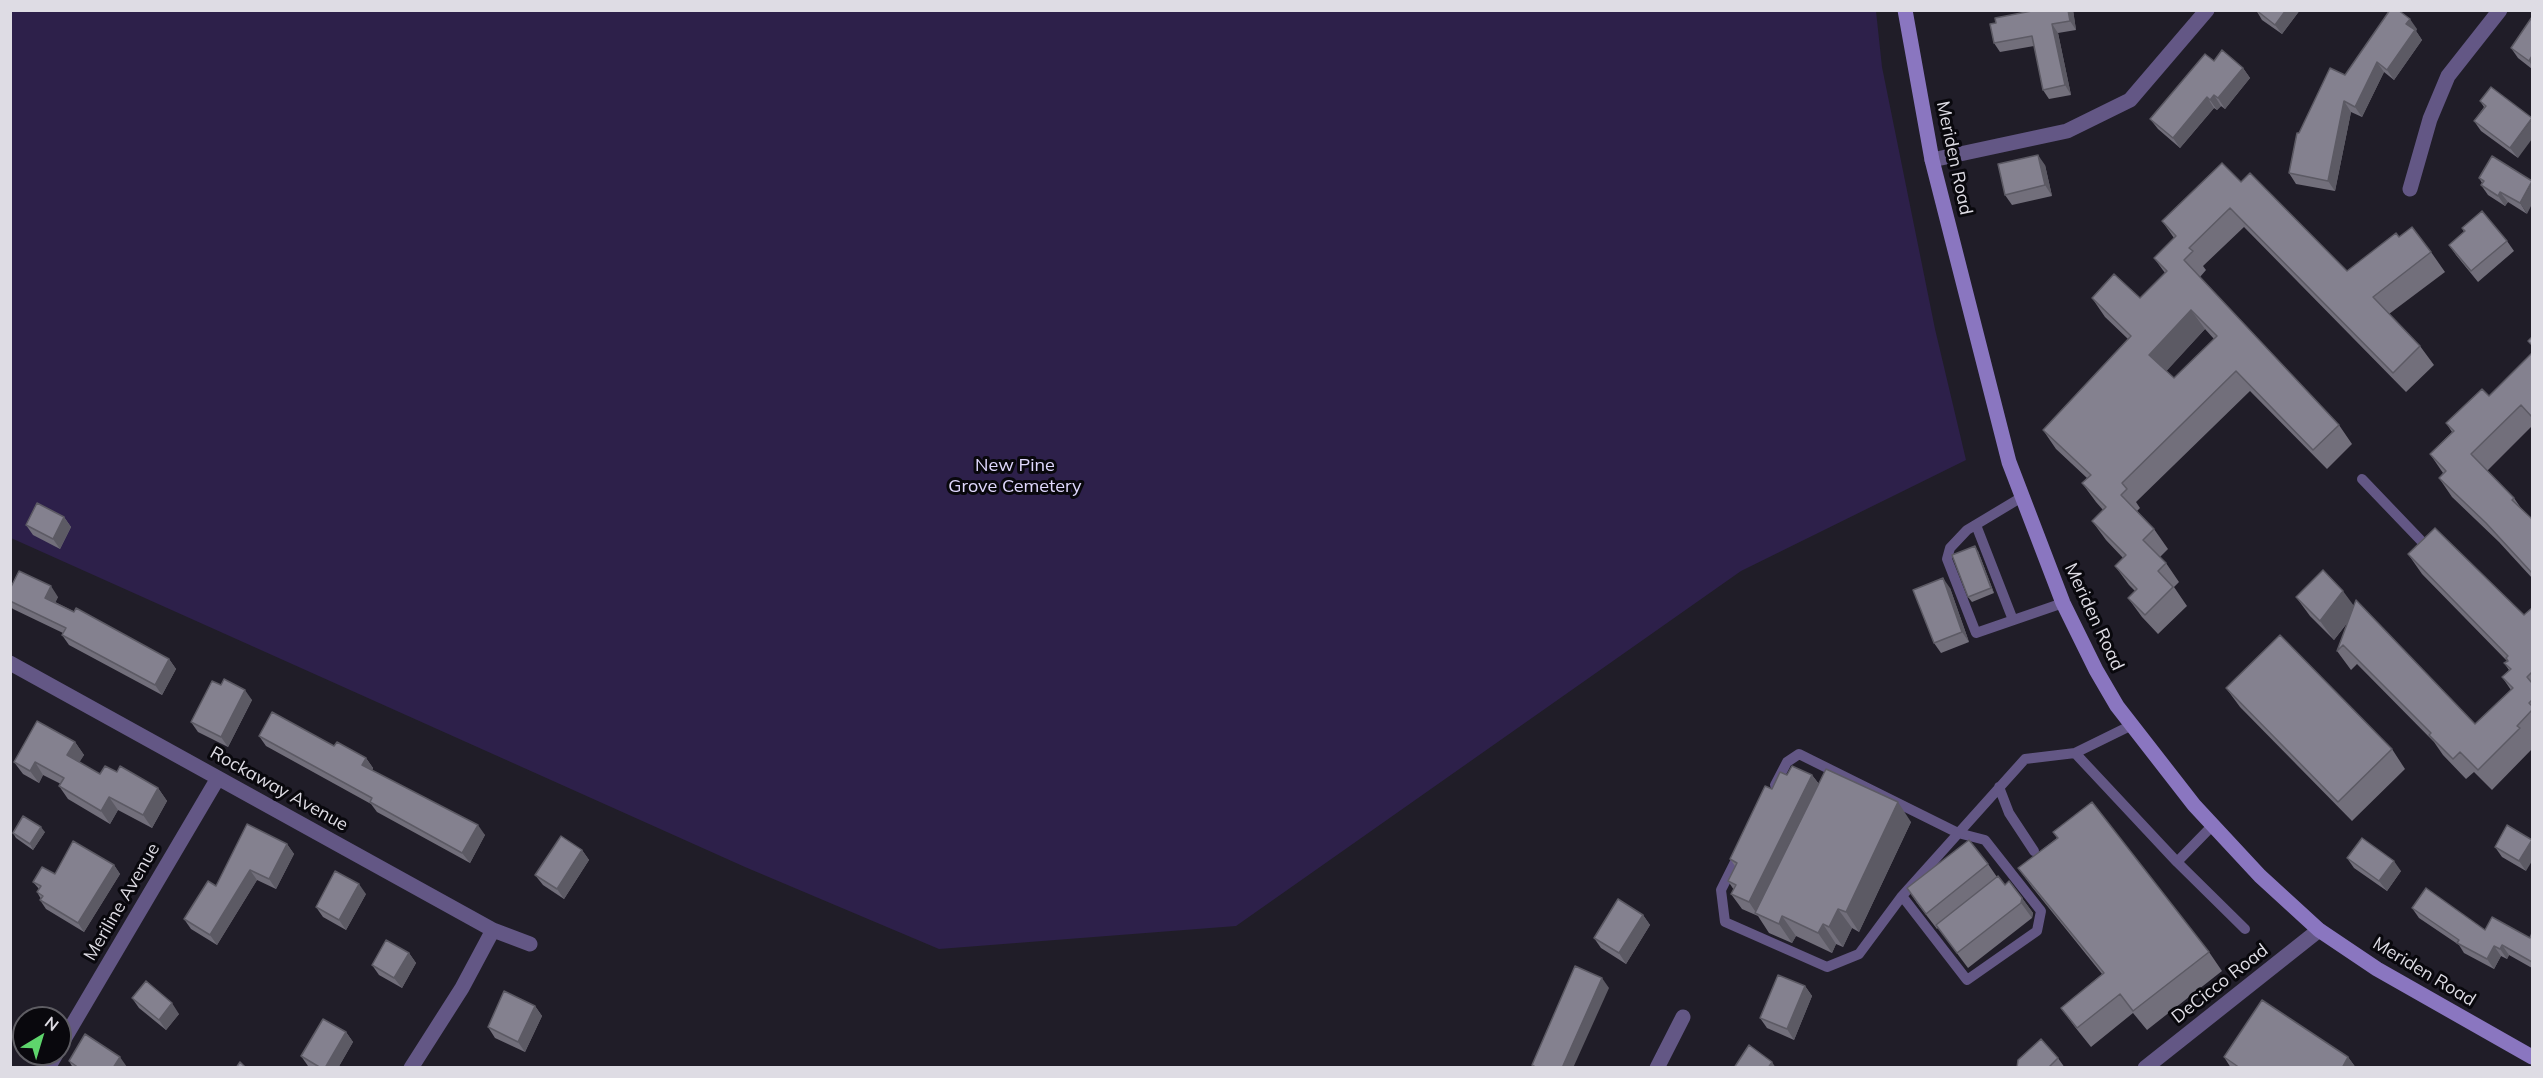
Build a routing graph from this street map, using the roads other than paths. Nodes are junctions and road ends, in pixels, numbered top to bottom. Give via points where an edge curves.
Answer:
1 (1905, 10) edge
2 (2207, 10) edge
3 (2500, 10) edge
4 (1932, 160) junction
5 (2410, 189) dead end
6 (2362, 478) dead end
7 (2022, 497) junction
8 (1976, 525) junction
9 (2432, 552) edge
10 (2063, 603) junction
11 (2013, 620) junction
12 (10, 663) edge
13 (2132, 725) junction
14 (2074, 753) junction
15 (218, 778) junction
16 (2000, 787) junction
17 (1772, 792) edge
18 (2213, 825) junction
19 (1958, 833) junction
20 (1746, 841) edge
21 (2034, 851) dead end
22 (2177, 862) junction
23 (1902, 896) junction
24 (2245, 929) dead end
25 (493, 930) junction
26 (2319, 930) junction
27 (530, 944) dead end
28 (1683, 1017) dead end
29 (72, 1026) edge
30 (2532, 1057) edge
31 (411, 1068) edge
32 (1658, 1068) edge
33 (2145, 1068) edge

1 - 4 main road, Meriden Road
2 - 4 street via 2130,100 2067,131
3 - 5 street via 2448,76 2430,119
4 - 7 main road, Meriden Road via 1984,371
6 - 9 lane
7 - 8 lane
7 - 10 main road, Meriden Road
8 - 11 lane
8 - 11 lane via 1957,539 1947,559 1976,633
10 - 11 lane
10 - 13 main road, Meriden Road via 2096,670
12 - 15 street, Rockaway Avenue
13 - 14 lane
13 - 18 main road, Meriden Road
14 - 16 lane via 2025,759
14 - 22 lane
15 - 25 street, Rockaway Avenue
15 - 29 street, Meriline Avenue
16 - 19 lane
16 - 21 lane via 2009,813
17 - 19 lane via 1787,762 1799,754 1837,779
18 - 22 lane
18 - 26 main road, Meriden Road via 2260,876
19 - 23 lane
19 - 23 lane via 1985,840 2009,880 2041,911 2037,931 1967,980 1940,936
20 - 23 lane via 1721,890 1725,922 1761,932 1827,968 1859,954
22 - 24 lane
25 - 27 street, Rockaway Avenue
25 - 31 street
26 - 30 main road, Meriden Road via 2377,969
26 - 33 street, DeCicco Road
28 - 32 street

